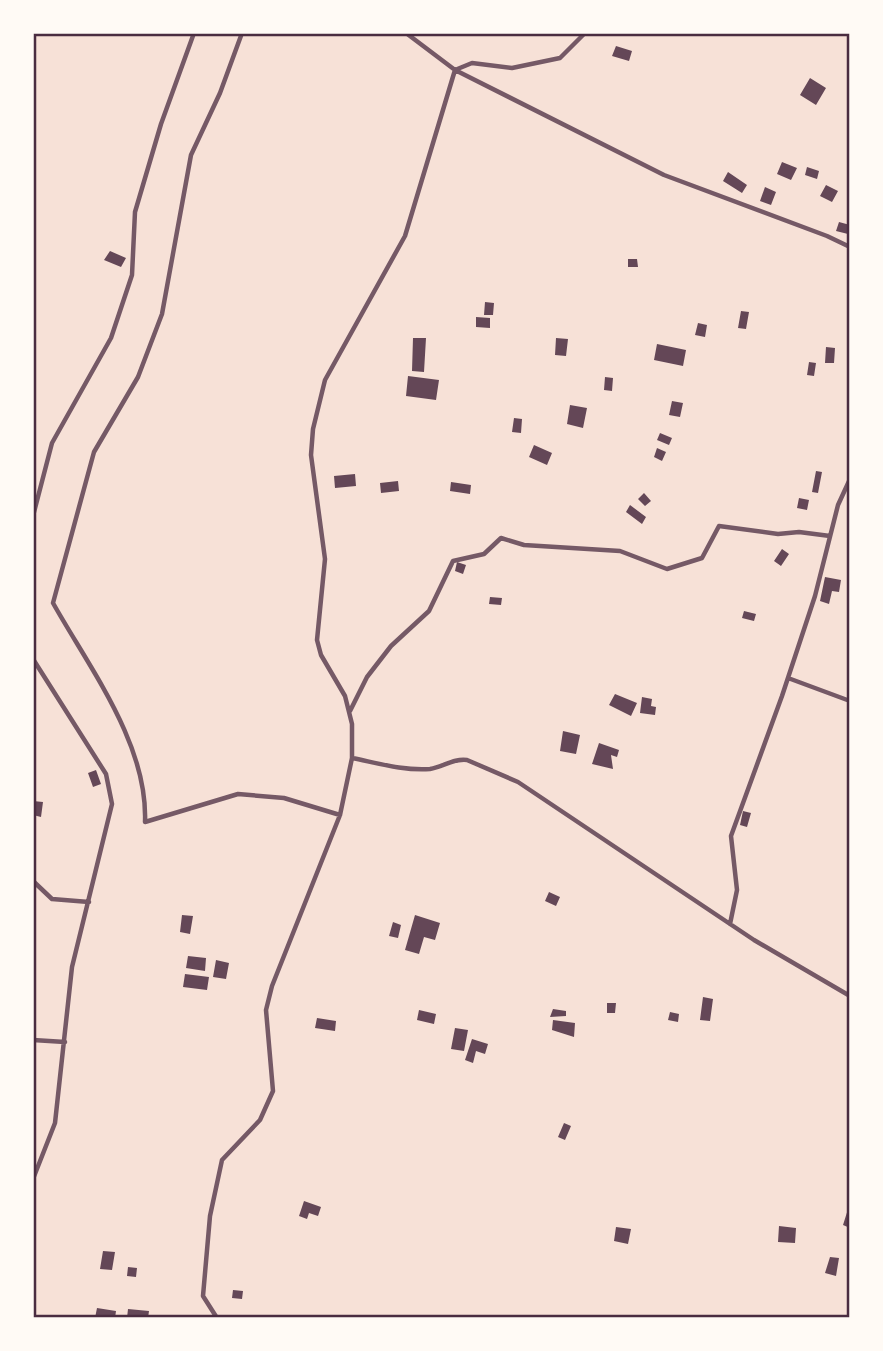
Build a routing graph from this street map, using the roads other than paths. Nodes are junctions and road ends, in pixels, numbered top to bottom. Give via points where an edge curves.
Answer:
1 (194, 33) edge
2 (242, 33) edge
3 (406, 33) edge
4 (585, 33) edge
5 (455, 70) junction
6 (850, 247) edge
7 (850, 479) edge
8 (33, 516) edge
9 (830, 536) junction
10 (33, 659) edge
11 (788, 678) junction
12 (850, 701) edge
13 (349, 712) junction
14 (352, 758) junction
15 (340, 815) junction
16 (33, 881) edge
17 (89, 902) junction
18 (730, 924) junction
19 (850, 996) edge
20 (33, 1040) edge
21 (65, 1042) junction
22 (33, 1179) edge
23 (217, 1318) edge

1 - 8 street via 135,212 132,275 111,338 52,443
2 - 15 street via 191,155 162,314 138,377 94,452 53,603 125,730 146,798 145,822 238,794 284,798
3 - 5 street
4 - 5 street via 560,58 512,68 472,63
5 - 6 street via 664,176
5 - 13 street via 405,236 325,380 313,429 311,455 325,559 317,640
7 - 9 street
9 - 11 street
9 - 13 street via 719,526 702,558 667,569 620,551 524,545 502,538 484,554 453,561 429,611 391,646 367,677
10 - 17 street via 106,774 112,804
11 - 12 street
11 - 18 street via 731,836 737,890
13 - 14 street
14 - 15 street
14 - 18 street via 413,769 460,759 492,771 560,808
15 - 23 street via 266,1010 273,1091 260,1121 222,1160 210,1216 203,1296
16 - 17 street via 52,899
17 - 21 street via 72,967
18 - 19 street
20 - 21 street
21 - 22 street via 55,1123

